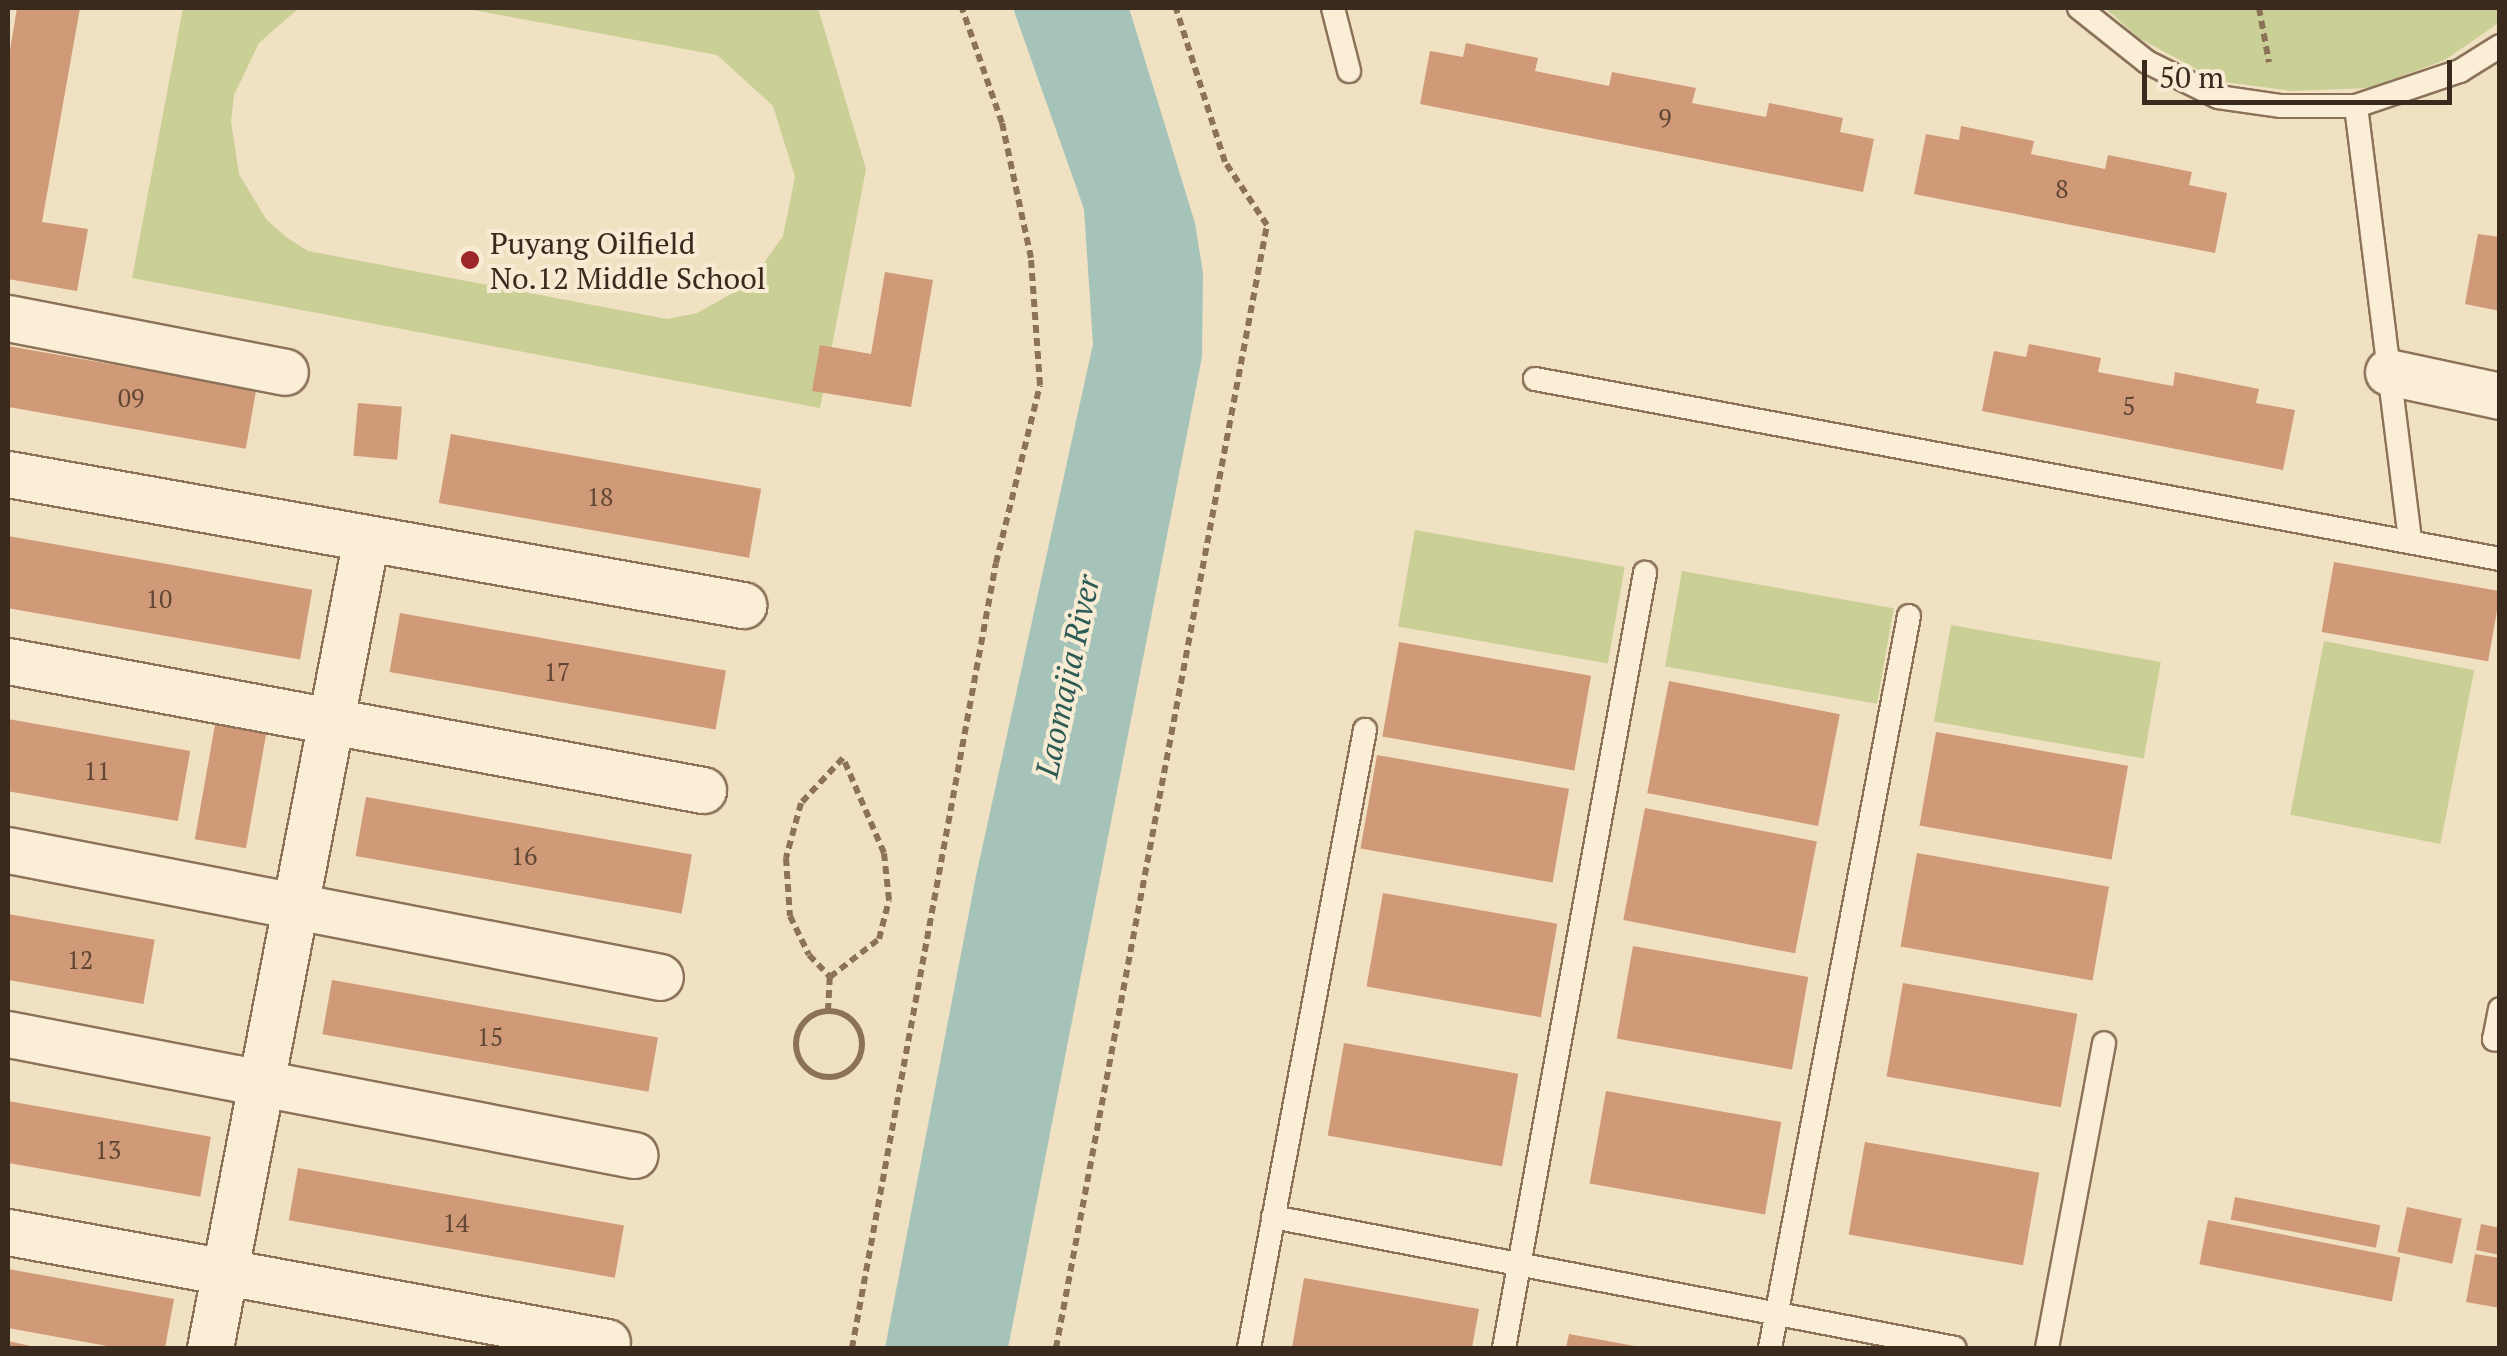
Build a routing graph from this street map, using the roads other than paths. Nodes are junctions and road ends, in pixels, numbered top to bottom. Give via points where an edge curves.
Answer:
1 (1333, 8) edge
2 (2079, 8) edge
3 (2500, 46) edge
4 (1348, 70) dead end
5 (2356, 106) junction
6 (8, 318) edge
7 (285, 372) dead end
8 (2388, 372) junction
9 (1535, 378) dead end
10 (2500, 396) edge
11 (8, 474) edge
12 (366, 540) junction
13 (2410, 541) junction
14 (2500, 558) edge
15 (1646, 573) dead end
16 (743, 605) dead end
17 (1909, 616) dead end
18 (8, 661) edge
19 (331, 720) junction
20 (1365, 730) dead end
21 (703, 790) dead end
22 (8, 850) edge
23 (296, 905) junction
24 (660, 977) dead end
25 (2500, 1009) edge
26 (8, 1034) edge
27 (2500, 1040) edge
28 (2104, 1043) dead end
29 (261, 1083) junction
30 (634, 1155) dead end
31 (1274, 1216) junction
32 (8, 1232) edge
33 (1520, 1263) junction
34 (225, 1271) junction
35 (1776, 1316) junction
36 (608, 1342) dead end
37 (210, 1348) edge
38 (1249, 1348) edge
39 (1504, 1348) edge
40 (1770, 1348) edge
41 (1954, 1348) edge
42 (2047, 1348) edge

1 - 4 lane
2 - 5 lane via 2147,62 2218,98
3 - 5 lane via 2460,71
5 - 8 lane
6 - 7 street
8 - 10 street
8 - 13 lane
9 - 13 lane
11 - 12 street
12 - 16 street
12 - 19 street
13 - 14 lane
15 - 33 lane
17 - 35 lane
18 - 19 street
19 - 21 street
19 - 23 street
20 - 31 lane
22 - 23 street
23 - 24 street
23 - 29 street
25 - 27 lane via 2494,1038
26 - 29 street
28 - 42 lane
29 - 30 street
29 - 34 street
31 - 33 lane
31 - 38 lane
32 - 34 street
33 - 35 lane
33 - 39 lane
34 - 36 street
34 - 37 street
35 - 40 lane
35 - 41 lane

